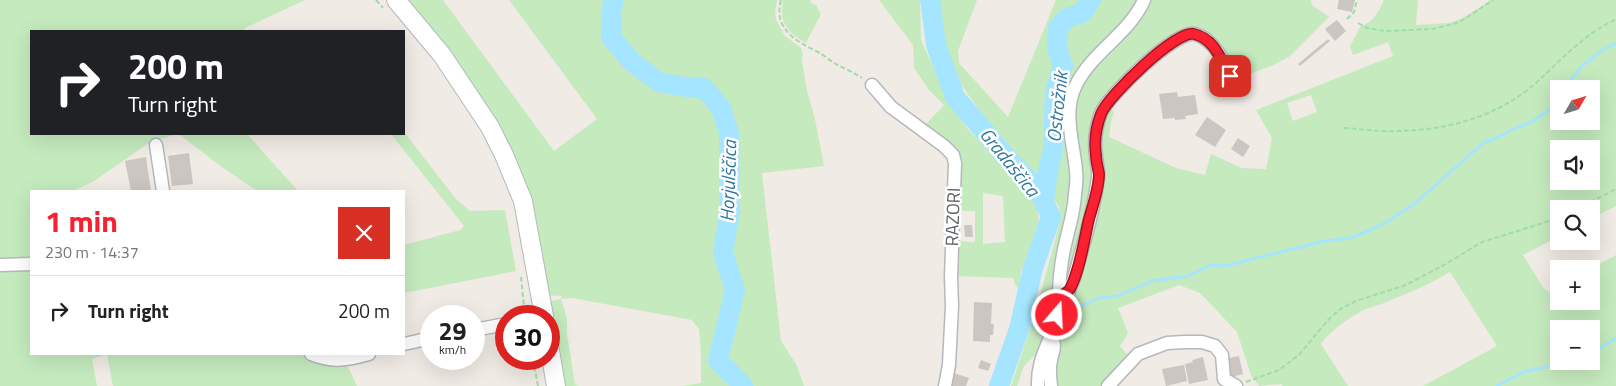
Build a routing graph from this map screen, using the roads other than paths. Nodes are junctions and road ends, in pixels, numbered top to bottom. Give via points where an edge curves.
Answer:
1 (396, 0) edge
2 (1144, 0) edge
3 (1234, 83) dead end
4 (872, 85) road end
5 (156, 145) dead end
6 (163, 190) edge
7 (30, 264) edge
8 (0, 265) edge
9 (1058, 298) junction
10 (542, 305) edge
11 (1051, 335) junction
12 (420, 340) edge
13 (405, 344) edge
14 (314, 355) edge
15 (366, 355) edge
16 (553, 370) edge
17 (1240, 384) edge
18 (556, 386) edge
19 (945, 386) edge
20 (1038, 386) edge
21 (1051, 386) edge
22 (1108, 386) edge

1 - 10 street via 442,55 490,127 504,155 522,201
2 - 9 street via 1128,26 1090,63 1070,102 1075,197
3 - 9 street via 1212,44 1193,33 1182,35 1158,52 1114,94 1102,112 1096,132 1099,175 1074,278 1069,291
4 - 19 street, RAZORI via 891,107 944,146 953,155 955,163 952,306
5 - 6 street
7 - 8 street
9 - 11 street
11 - 20 street via 1038,368
11 - 21 street via 1055,346 1049,374
12 - 13 street
14 - 15 street via 332,361
16 - 18 street
17 - 22 street via 1224,379 1222,354 1215,346 1202,342 1167,344 1138,354

